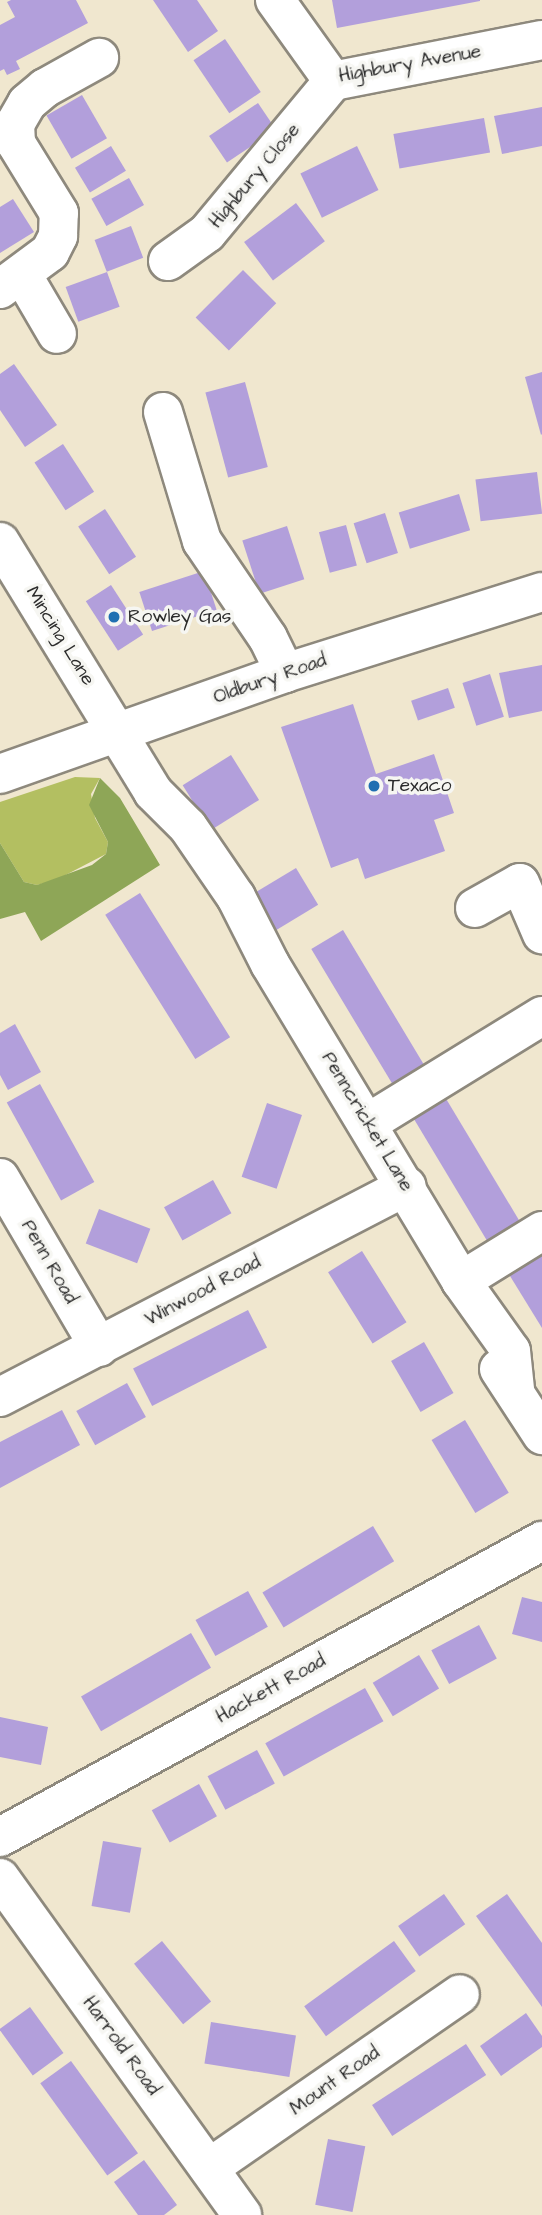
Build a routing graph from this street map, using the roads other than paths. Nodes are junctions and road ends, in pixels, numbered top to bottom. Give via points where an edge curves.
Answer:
1 (275, 0) edge
2 (542, 40) edge
3 (100, 58) dead end
4 (333, 81) junction
5 (168, 261) dead end
6 (11, 283) edge
7 (57, 334) dead end
8 (163, 412) dead end
9 (0, 542) edge
10 (542, 592) edge
11 (285, 673) junction
12 (118, 732) junction
13 (0, 774) edge
14 (475, 908) dead end
15 (542, 934) edge
16 (542, 1016) edge
17 (368, 1123) junction
18 (0, 1178) edge
19 (407, 1186) junction
20 (542, 1231) edge
21 (461, 1281) junction
22 (99, 1347) junction
23 (0, 1397) edge
24 (542, 1435) edge
25 (542, 1541) edge
26 (0, 1837) edge
27 (0, 1878) edge
28 (460, 1994) dead end
29 (209, 2168) junction
30 (242, 2215) edge

1 - 4 street, Highbury Avenue
2 - 4 street, Highbury Avenue
3 - 6 street via 45,88 27,103 15,124 16,143 59,213 58,236 50,252
4 - 5 street, Highbury Close via 207,233
6 - 7 street
8 - 11 street via 202,541 268,638
9 - 12 street, Mincing Lane
10 - 11 street, Oldbury Road
11 - 12 street, Oldbury Road
12 - 13 street, Oldbury Road
12 - 17 street, Penncricket Lane via 153,792 157,813 205,889 270,964
14 - 15 street via 520,883
16 - 17 street
17 - 19 street, Penncricket Lane
18 - 22 street, Penn Road
19 - 21 street, Penncricket Lane
19 - 22 street, Winwood Road
20 - 21 street
21 - 24 street, Penncricket Lane via 483,1348
22 - 23 street, Winwood Road
25 - 26 street, Hackett Road
27 - 29 street, Harrold Road
28 - 29 street, Mount Road
29 - 30 street, Harrold Road

